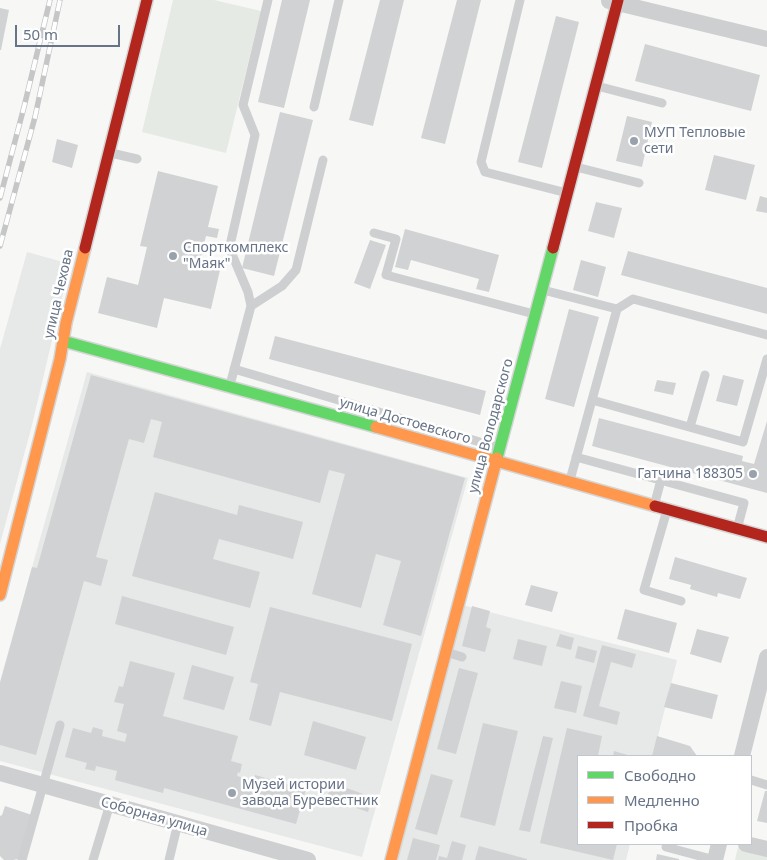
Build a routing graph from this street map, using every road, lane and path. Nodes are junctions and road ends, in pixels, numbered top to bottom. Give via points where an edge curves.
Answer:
1 (147, 0) edge
2 (268, 0) edge
3 (339, 0) edge
4 (520, 0) edge
5 (614, 1) edge
6 (767, 39) edge
7 (596, 85) junction
8 (662, 103) dead end
9 (314, 107) dead end
10 (110, 152) junction
11 (137, 159) dead end
12 (323, 160) dead end
13 (575, 166) junction
14 (639, 183) dead end
15 (568, 194) junction
16 (374, 233) dead end
17 (543, 290) junction
18 (251, 306) junction
19 (616, 310) junction
20 (536, 315) junction
21 (767, 334) edge
22 (63, 341) junction
23 (767, 359) edge
24 (234, 369) junction
25 (705, 375) dead end
26 (230, 386) junction
27 (592, 400) junction
28 (690, 428) junction
29 (501, 448) junction
30 (576, 457) junction
31 (497, 463) junction
32 (661, 480) junction
33 (569, 483) junction
34 (654, 506) junction
35 (668, 510) junction
36 (737, 529) junction
37 (767, 537) edge
38 (0, 595) edge
39 (681, 601) dead end
40 (445, 652) junction
41 (462, 657) dead end
42 (767, 657) edge
43 (60, 725) dead end
44 (742, 755) edge
45 (0, 773) edge
46 (752, 780) edge
47 (43, 785) junction
48 (767, 785) edge
49 (110, 804) junction
50 (178, 823) junction
51 (719, 845) edge
52 (750, 845) edge
53 (666, 847) dead end
54 (681, 847) edge
55 (767, 849) edge
56 (22, 860) edge
57 (93, 860) edge
58 (168, 860) edge
59 (308, 860) edge
60 (391, 860) edge
61 (715, 860) edge

1 - 10 street, улица Чехова
2 - 18 lane via 243,105 255,135 231,241 231,252
3 - 9 lane
4 - 15 lane via 481,162 486,172
5 - 6 street
5 - 7 street, улица Володарского
7 - 8 lane
7 - 13 street, улица Володарского
10 - 11 lane
10 - 22 street, улица Чехова
12 - 18 lane via 296,270 282,286
13 - 14 lane
13 - 15 street, улица Володарского
15 - 17 street, улица Володарского
16 - 20 lane via 396,239 386,275
17 - 19 lane
17 - 20 street, улица Володарского
18 - 24 lane
19 - 21 lane via 633,299
19 - 27 lane
20 - 29 street, улица Володарского
22 - 26 street, улица Достоевского
22 - 38 street, улица Чехова
23 - 28 lane via 743,442
24 - 26 lane
24 - 29 lane
25 - 28 lane
26 - 31 street, улица Достоевского
27 - 28 lane
27 - 30 lane
29 - 31 street, улица Володарского
30 - 32 lane
30 - 33 lane
31 - 33 street, улица Достоевского
31 - 40 street, улица Володарского
32 - 34 lane
32 - 36 lane via 744,503
33 - 34 street, улица Достоевского
34 - 35 street, улица Достоевского
35 - 36 street, улица Достоевского
35 - 39 lane via 644,590
36 - 37 street, улица Достоевского
40 - 41 lane
40 - 60 street, улица Володарского
42 - 44 street
43 - 47 lane
45 - 47 street, Соборная улица
46 - 48 lane
47 - 49 street, Соборная улица
47 - 56 lane
49 - 50 street, Соборная улица
49 - 57 lane
50 - 58 lane
50 - 59 street, Соборная улица
51 - 61 street
52 - 55 street
53 - 54 lane
54 - 61 lane

